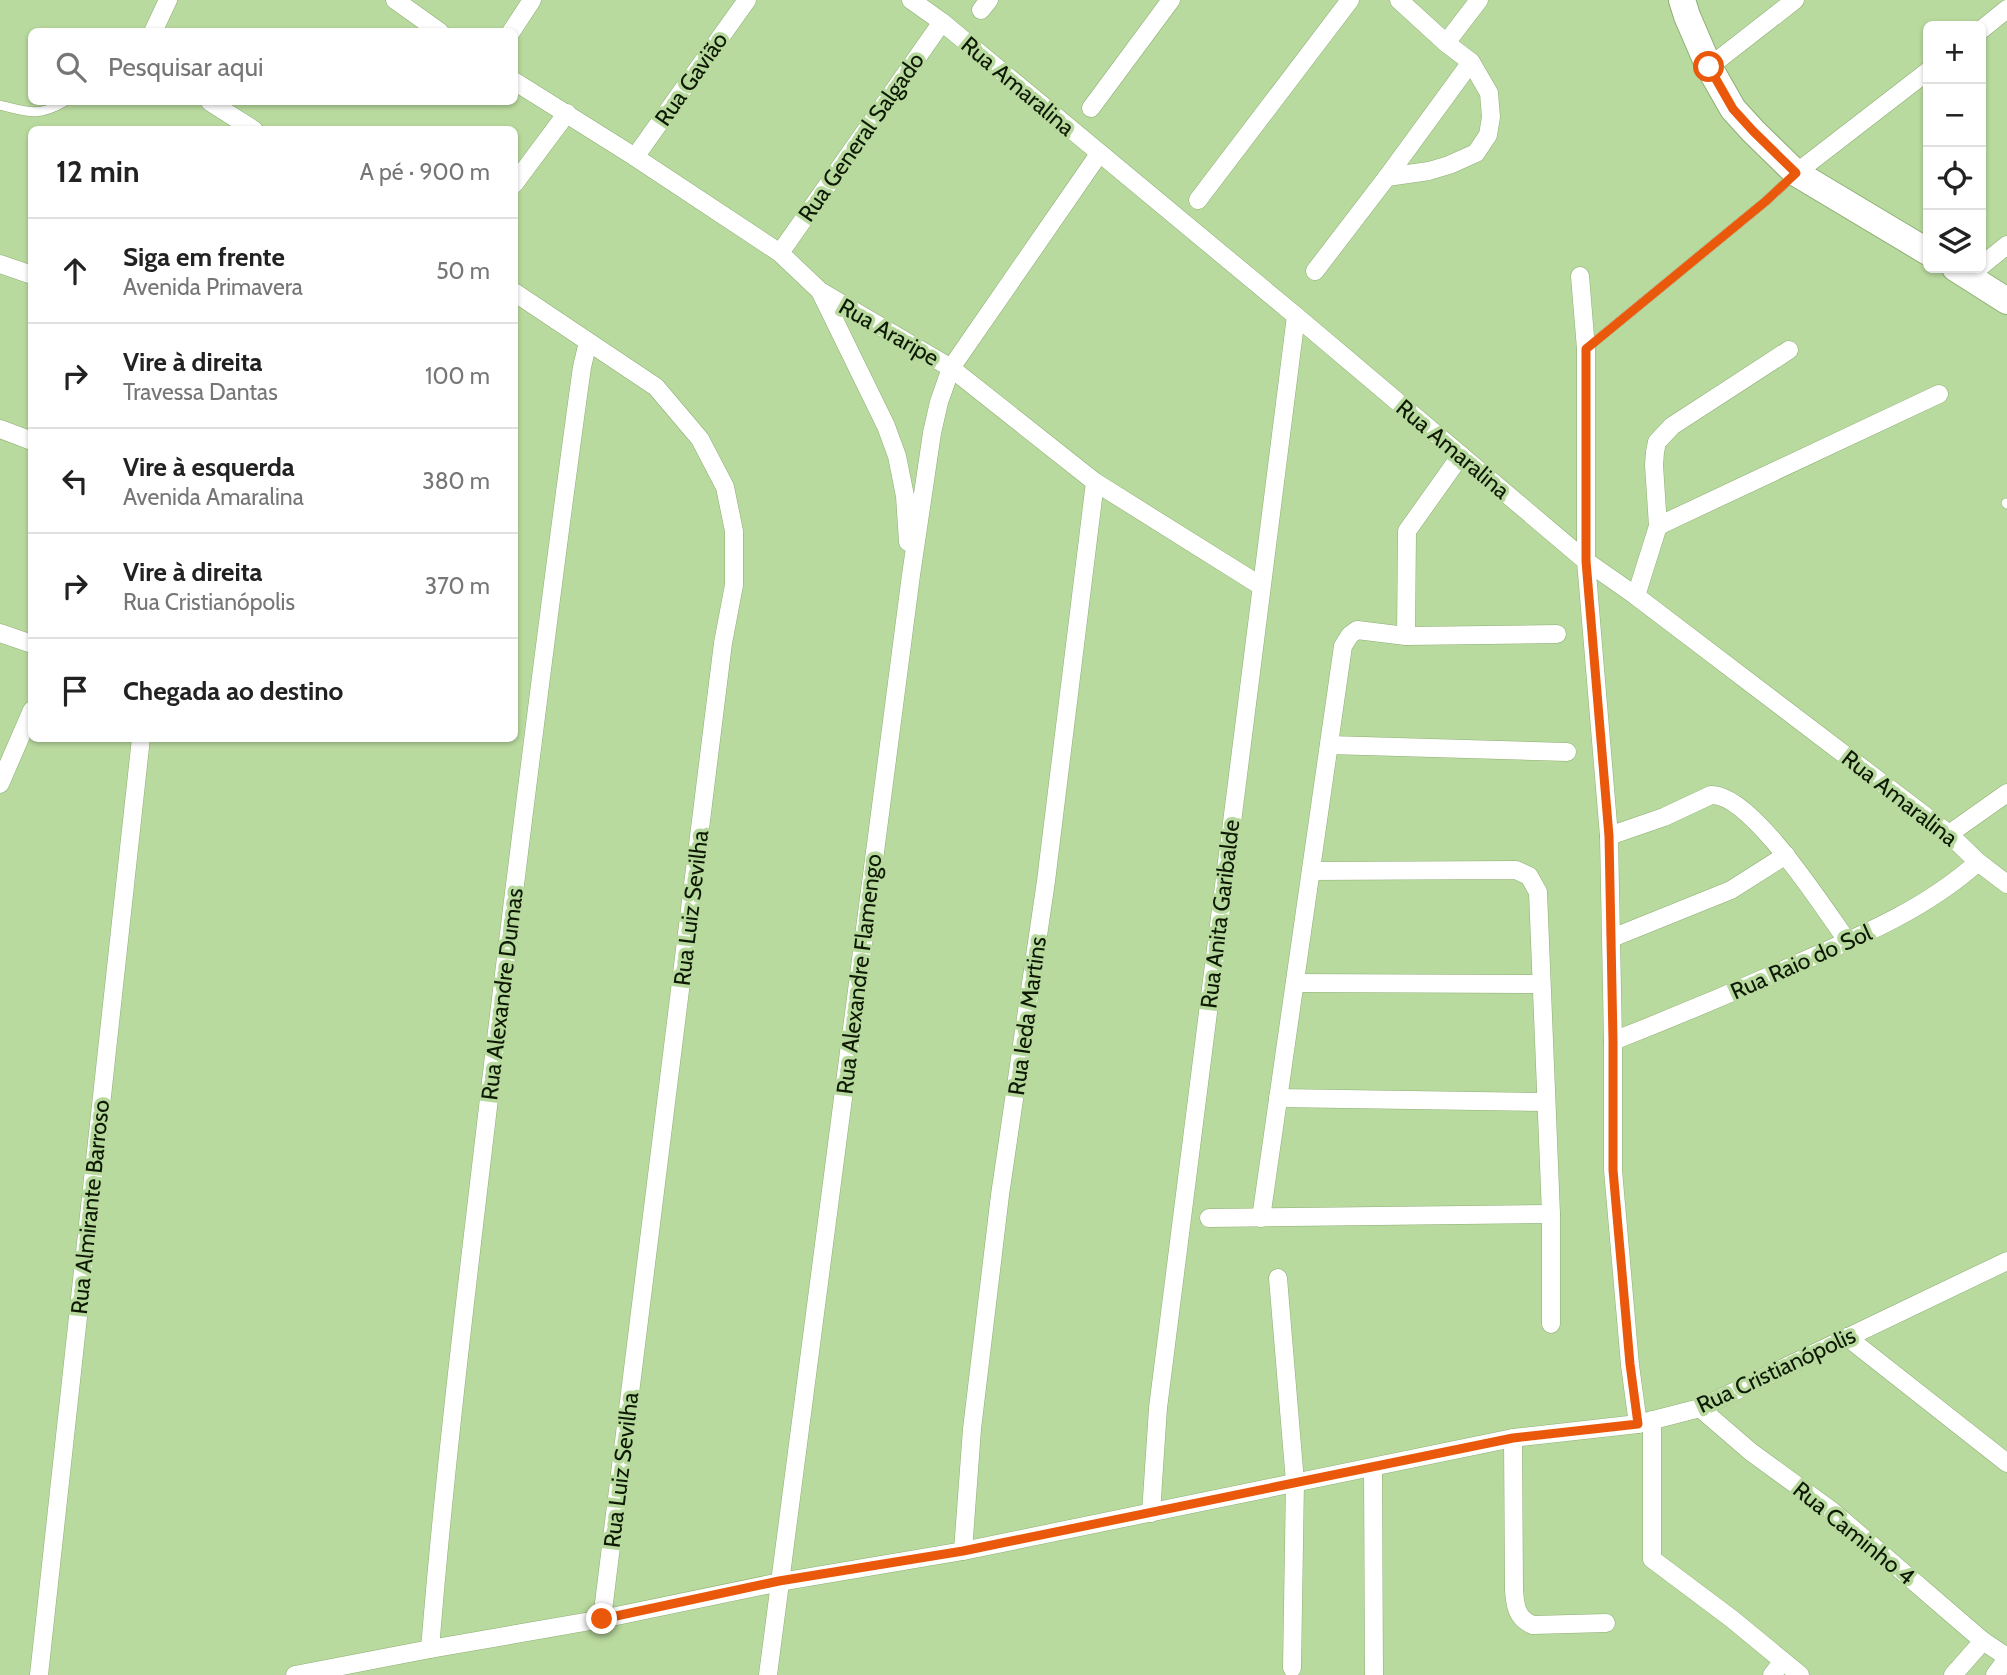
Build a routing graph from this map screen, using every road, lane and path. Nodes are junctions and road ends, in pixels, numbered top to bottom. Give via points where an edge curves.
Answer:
1 (168, 0) edge
2 (395, 0) edge
3 (532, 0) edge
4 (747, 0) edge
5 (911, 0) edge
6 (1171, 0) edge
7 (1350, 0) edge
8 (1399, 0) edge
9 (1479, 0) edge
10 (1682, 0) edge
11 (1795, 0) edge
12 (2007, 9) edge
13 (942, 22) junction
14 (1986, 26) edge
15 (155, 28) edge
16 (434, 28) edge
17 (514, 28) edge
18 (1446, 43) junction
19 (1471, 62) junction
20 (1709, 67) junction
21 (1923, 75) edge
22 (518, 83) edge
23 (0, 105) edge
24 (58, 105) edge
25 (213, 105) edge
26 (1091, 108) dead end
27 (567, 113) junction
28 (230, 123) edge
29 (1099, 154) junction
30 (635, 157) junction
31 (1796, 173) junction
32 (1387, 177) junction
33 (518, 179) edge
34 (1198, 200) dead end
35 (2007, 246) edge
36 (1923, 249) edge
37 (779, 253) junction
38 (1986, 259) edge
39 (0, 264) edge
40 (1315, 271) dead end
41 (1975, 273) edge
42 (28, 274) edge
43 (1580, 276) dead end
44 (820, 291) junction
45 (518, 295) edge
46 (2007, 302) edge
47 (1296, 316) junction
48 (588, 342) junction
49 (1586, 349) junction
50 (1789, 350) dead end
51 (951, 368) junction
52 (1939, 394) dead end
53 (0, 429) edge
54 (28, 440) edge
55 (1461, 455) junction
56 (1096, 482) junction
57 (1658, 526) junction
58 (1586, 561) junction
59 (911, 575) junction
60 (1261, 586) junction
61 (1636, 596) junction
62 (0, 634) edge
63 (1557, 634) dead end
64 (1406, 636) junction
65 (28, 643) edge
66 (28, 719) edge
67 (141, 742) edge
68 (1329, 745) junction
69 (1567, 752) dead end
70 (0, 784) edge
71 (2007, 793) edge
72 (1949, 834) junction
73 (1609, 836) junction
74 (1787, 855) junction
75 (1978, 862) junction
76 (1311, 871) junction
77 (2007, 884) edge
78 (1612, 938) junction
79 (1848, 942) junction
80 (1295, 983) junction
81 (1541, 984) junction
82 (1613, 1041) junction
83 (1278, 1098) junction
84 (1546, 1102) junction
85 (1551, 1214) junction
86 (1209, 1218) dead end
87 (1261, 1218) junction
88 (2007, 1261) edge
89 (1278, 1278) dead end
90 (1551, 1324) dead end
91 (1847, 1337) junction
92 (1700, 1408) junction
93 (1645, 1422) junction
94 (1513, 1438) junction
95 (2007, 1463) edge
96 (1373, 1468) junction
97 (1295, 1482) junction
98 (1151, 1513) junction
99 (963, 1551) junction
100 (779, 1581) junction
101 (602, 1619) junction
102 (1606, 1623) dead end
103 (1983, 1641) junction
104 (430, 1649) junction
105 (2007, 1658) edge
106 (1293, 1668) dead end
107 (1777, 1668) edge
108 (39, 1675) edge
109 (295, 1675) edge
110 (768, 1675) edge
111 (1374, 1675) edge
112 (1800, 1675) edge
113 (1953, 1675) edge
114 (1995, 1675) edge

1 - 15 street
2 - 16 street
3 - 17 street
4 - 30 street, Rua Gavião
5 - 13 street, Rua Amaralina
6 - 26 street
7 - 34 street
8 - 18 street
9 - 18 street
10 - 20 street
11 - 20 street
12 - 14 street
13 - 29 street, Rua Amaralina
13 - 37 street, Rua General Salgado
18 - 19 street
19 - 32 street
19 - 32 street via 1489,93 1491,117 1488,135 1476,153 1430,172
20 - 31 street via 1733,109
21 - 31 street
22 - 27 street, Rua Araripe
23 - 24 lane via 31,113
25 - 28 street
27 - 30 street, Rua Araripe
27 - 33 street
29 - 47 street, Rua Amaralina
29 - 51 street, Rua Alexandre Flamengo
30 - 37 street, Rua Araripe
31 - 36 street
31 - 49 lane
32 - 40 street
35 - 38 street
37 - 44 street, Rua Araripe
39 - 42 street
41 - 46 street
43 - 49 street
44 - 51 street, Rua Araripe
44 - 59 street via 897,456
45 - 48 street, Rua Luiz Sevilha
47 - 55 street, Rua Amaralina
47 - 60 street, Rua Anita Garibalde
48 - 101 street, Rua Luiz Sevilha via 656,387 700,439 724,487 734,531 734,585
48 - 104 street, Rua Alexandre Dumas via 542,657 475,1217
49 - 58 street
50 - 57 street via 1672,426 1657,442
51 - 56 street, Rua Araripe
51 - 59 street, Rua Alexandre Flamengo via 932,433
52 - 57 street
53 - 54 street
55 - 58 street, Rua Amaralina
55 - 64 street via 1408,531
56 - 60 street, Rua Araripe
56 - 99 street, Rua Ieda Martins via 990,1278
57 - 61 street
58 - 61 street, Rua Amaralina
58 - 73 street
59 - 100 street, Rua Alexandre Flamengo
60 - 98 street, Rua Anita Garibalde via 1158,1408
61 - 72 street, Rua Amaralina
62 - 65 street
63 - 64 street
64 - 68 street via 1357,631 1350,635 1343,646
66 - 70 street
67 - 108 street, Rua Almirante Barroso
68 - 69 street
68 - 76 street
71 - 72 street
72 - 75 street, Rua Amaralina
73 - 74 street via 1718,795 1734,804
73 - 78 street
74 - 78 street via 1731,890
74 - 79 street
75 - 77 street, Rua Amaralina
75 - 79 street, Rua Raio do Sol via 1935,895
76 - 80 street
76 - 81 street via 1516,870 1529,876 1538,892
78 - 82 street
79 - 82 street, Rua Raio do Sol
80 - 81 street
80 - 83 street
81 - 84 street
82 - 93 street via 1613,1170 1630,1364
83 - 84 street
83 - 87 street
84 - 85 street
85 - 87 street
85 - 90 street
86 - 87 street
88 - 91 street, Rua Cristianópolis
89 - 97 street
91 - 92 street, Rua Cristianópolis
91 - 95 street
92 - 93 street, Rua Cristianópolis
92 - 103 street, Rua Caminho 4 via 1832,1511
93 - 94 street, Rua Cristianópolis
93 - 107 street via 1652,1559 1732,1619
94 - 96 street, Rua Cristianópolis
94 - 102 street via 1517,1612 1533,1625
96 - 97 street, Rua Cristianópolis
96 - 111 street
97 - 98 street, Rua Cristianópolis
97 - 106 street
98 - 99 street, Rua Cristianópolis
99 - 100 street, Rua Cristianópolis
100 - 101 street, Rua Cristianópolis
100 - 110 street, Rua Alexandre Flamengo
101 - 104 street, Rua Cristianópolis
103 - 105 street, Rua Caminho 4
103 - 113 street
104 - 109 street, Rua Cristianópolis
105 - 114 street
107 - 112 street

